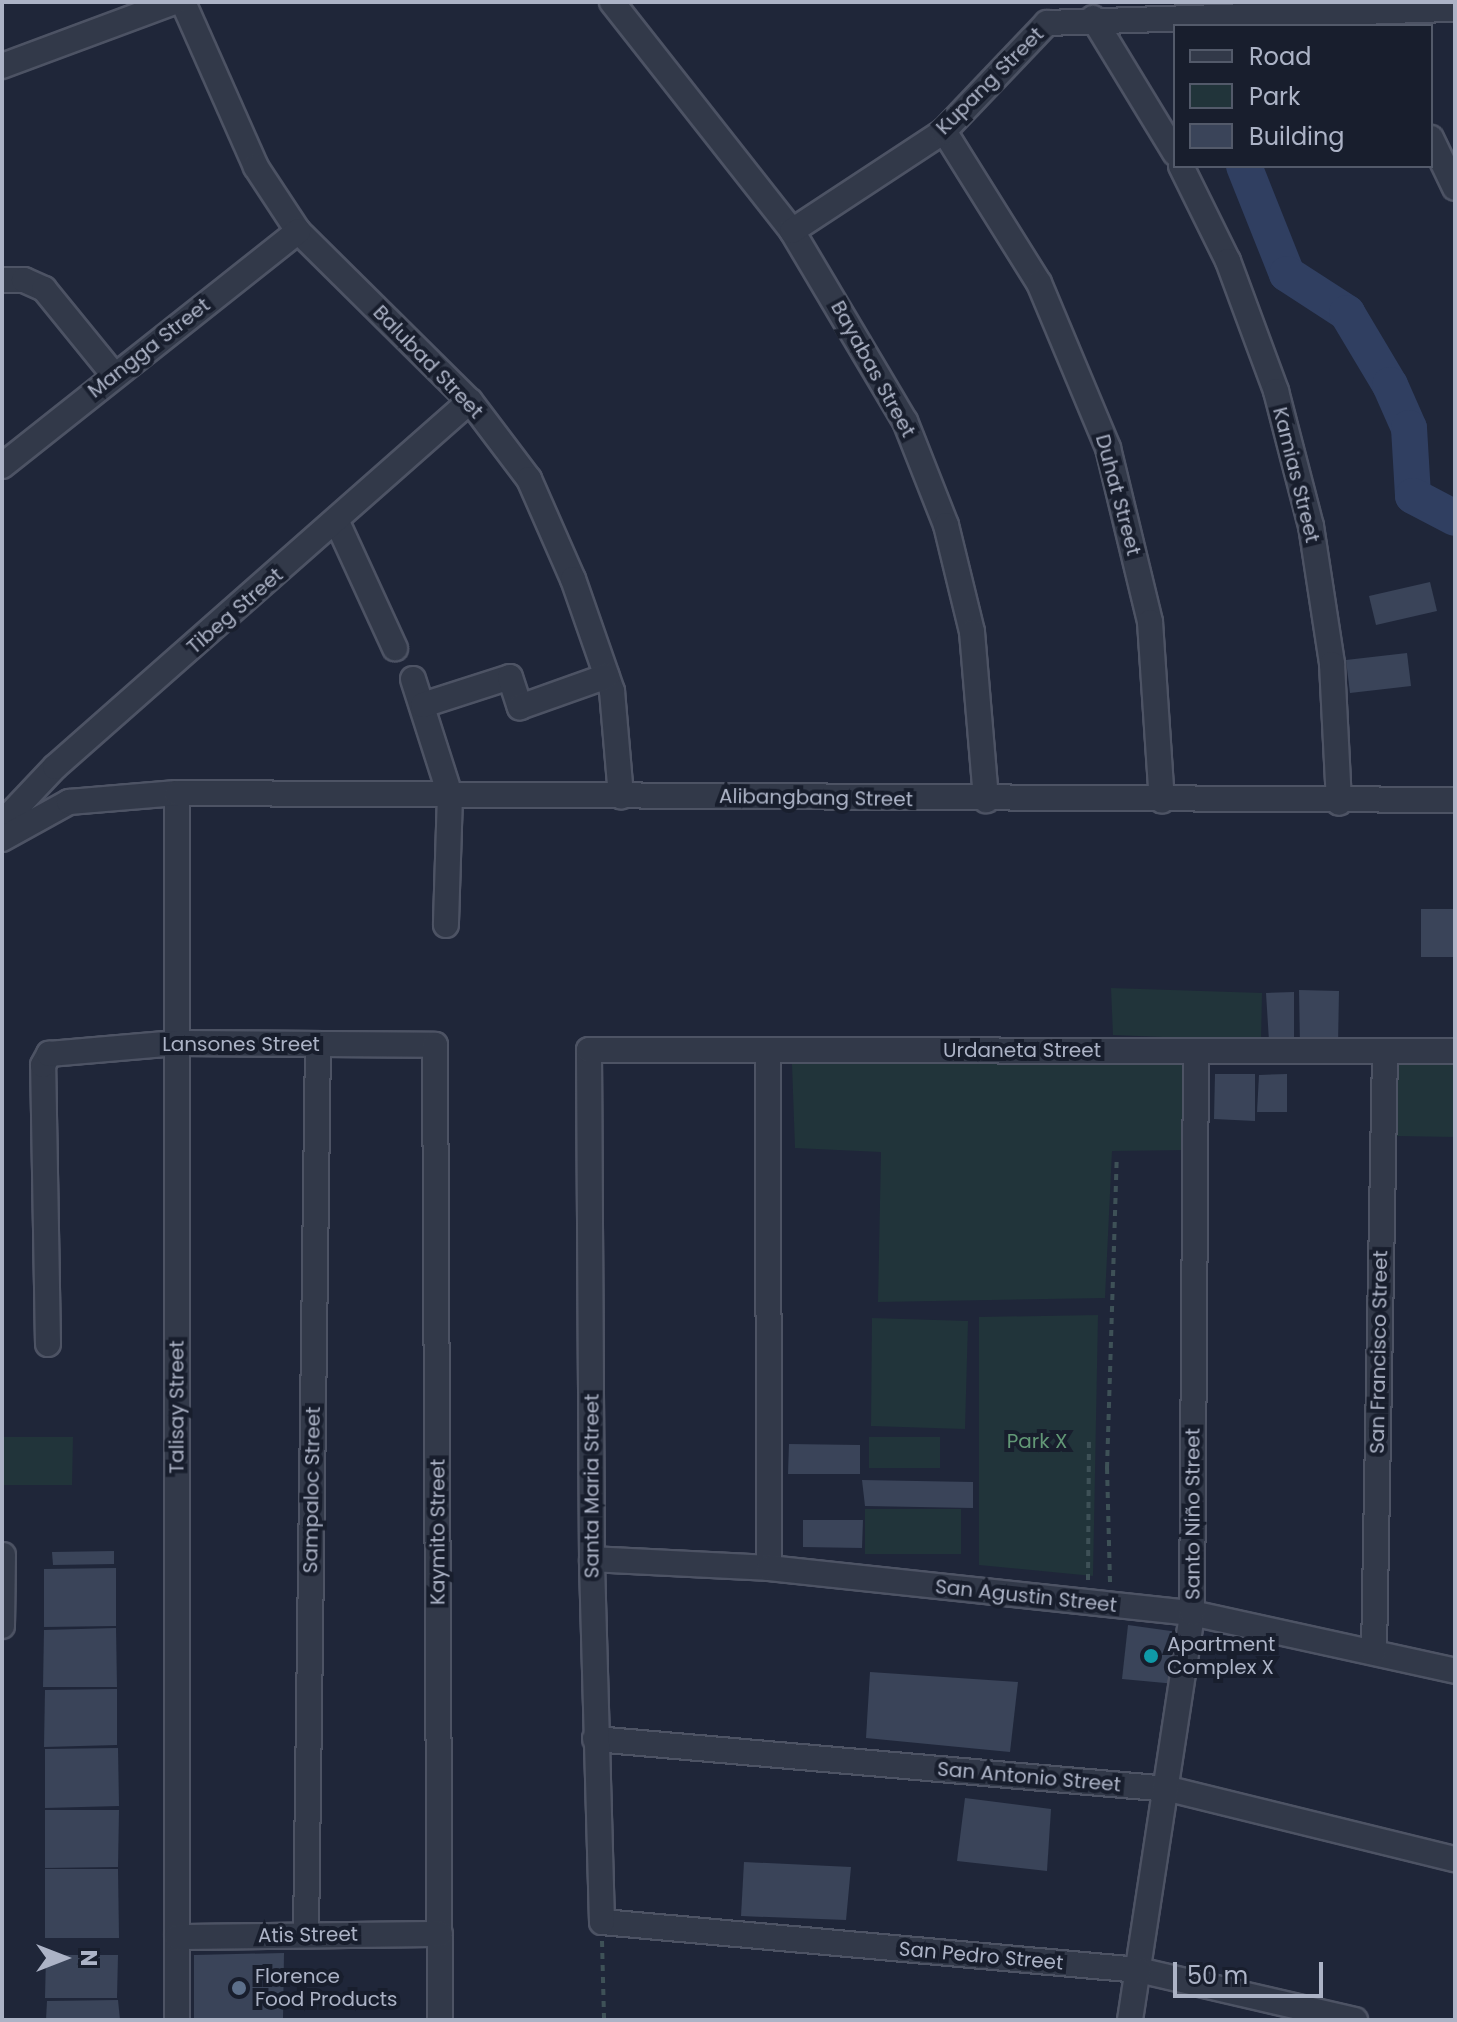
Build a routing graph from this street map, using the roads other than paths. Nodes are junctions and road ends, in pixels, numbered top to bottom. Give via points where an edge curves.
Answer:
1 (174, 2) edge
2 (183, 2) edge
3 (612, 2) edge
4 (1455, 9) edge
5 (1371, 13) edge
6 (1093, 18) junction
7 (2, 66) edge
8 (944, 131) junction
9 (1433, 142) edge
10 (1173, 150) edge
11 (1182, 168) edge
12 (1455, 188) edge
13 (298, 231) junction
14 (792, 231) junction
15 (2, 280) edge
16 (114, 375) junction
17 (470, 401) junction
18 (2, 466) edge
19 (337, 522) junction
20 (395, 648) dead end
21 (607, 676) junction
22 (413, 679) dead end
23 (423, 705) junction
24 (177, 793) junction
25 (450, 795) junction
26 (621, 797) junction
27 (986, 800) junction
28 (1455, 800) edge
29 (1162, 801) junction
30 (1339, 803) junction
31 (2, 823) edge
32 (2, 839) edge
33 (446, 925) dead end
34 (177, 1043) junction
35 (318, 1044) junction
36 (435, 1045) joint
37 (589, 1050) joint
38 (768, 1050) junction
39 (1196, 1051) junction
40 (1385, 1051) junction
41 (1455, 1051) edge
42 (48, 1344) dead end
43 (3, 1555) edge
44 (592, 1559) junction
45 (769, 1568) junction
46 (1192, 1613) junction
47 (2, 1626) edge
48 (1374, 1652) junction
49 (1455, 1671) edge
50 (595, 1739) junction
51 (1169, 1789) junction
52 (1455, 1859) edge
53 (602, 1922) joint
54 (440, 1934) junction
55 (306, 1935) junction
56 (177, 1937) junction
57 (1139, 1970) junction
58 (177, 2020) edge
59 (440, 2020) edge
60 (1130, 2020) edge
61 (1355, 2020) edge

1 - 7 street
2 - 13 street, Balubad Street via 256,167
3 - 14 street, Bayabas Street
4 - 5 street, Kupang Street
5 - 6 street, Kupang Street
6 - 8 street, Kupang Street via 1047,23
6 - 10 street
8 - 14 street, Kupang Street
8 - 29 street, Duhat Street via 1039,283 1108,448 1150,622
9 - 12 street
11 - 30 street, Kamias Street via 1228,261 1276,391 1311,526 1332,664
13 - 16 street, Mangga Street
13 - 17 street, Balubad Street
14 - 27 street, Bayabas Street via 905,421 946,525 972,632
15 - 16 street via 24,280 44,289
16 - 18 street, Mangga Street
17 - 19 street, Tibeg Street
17 - 21 street, Balubad Street via 529,479 573,579
19 - 20 street
19 - 31 street, Tibeg Street via 55,767
21 - 23 street via 520,707 510,677
21 - 26 street, Balubad Street
22 - 23 street
23 - 25 street
24 - 25 street, Alibangbang Street
24 - 32 street, Alibangbang Street via 69,802
24 - 34 street, Talisay Street
25 - 26 street, Alibangbang Street
25 - 33 street
26 - 27 street, Alibangbang Street
27 - 29 street, Alibangbang Street
28 - 30 street, Alibangbang Street
29 - 30 street, Alibangbang Street
34 - 35 street, Lansones Street
34 - 42 street, Lansones Street via 49,1054 43,1065
34 - 56 street, Talisay Street
35 - 36 street, Lansones Street
35 - 55 street, Sampaloc Street
36 - 54 street, Kaymito Street
37 - 38 street, Urdaneta Street
37 - 44 street, Santa Maria Street
38 - 39 street, Urdaneta Street
38 - 45 street
39 - 40 street, Urdaneta Street
39 - 46 street, Santo Niño Street
40 - 41 street, Urdaneta Street
40 - 48 street, San Francisco Street
43 - 47 street
44 - 45 street, San Agustin Street
44 - 50 street, Santa Maria Street
45 - 46 street, San Agustin Street
46 - 48 street, San Agustin Street
46 - 51 street, Santo Niño Street
48 - 49 street, San Agustin Street
50 - 51 street, San Antonio Street
50 - 53 street, Santa Maria Street
51 - 52 street, San Antonio Street
51 - 57 street, Santo Niño Street
53 - 57 street, San Pedro Street
54 - 55 street, Atis Street
54 - 59 street, Kaymito Street
55 - 56 street, Atis Street
56 - 58 street, Talisay Street
57 - 60 street, Santo Niño Street
57 - 61 street, San Pedro Street

